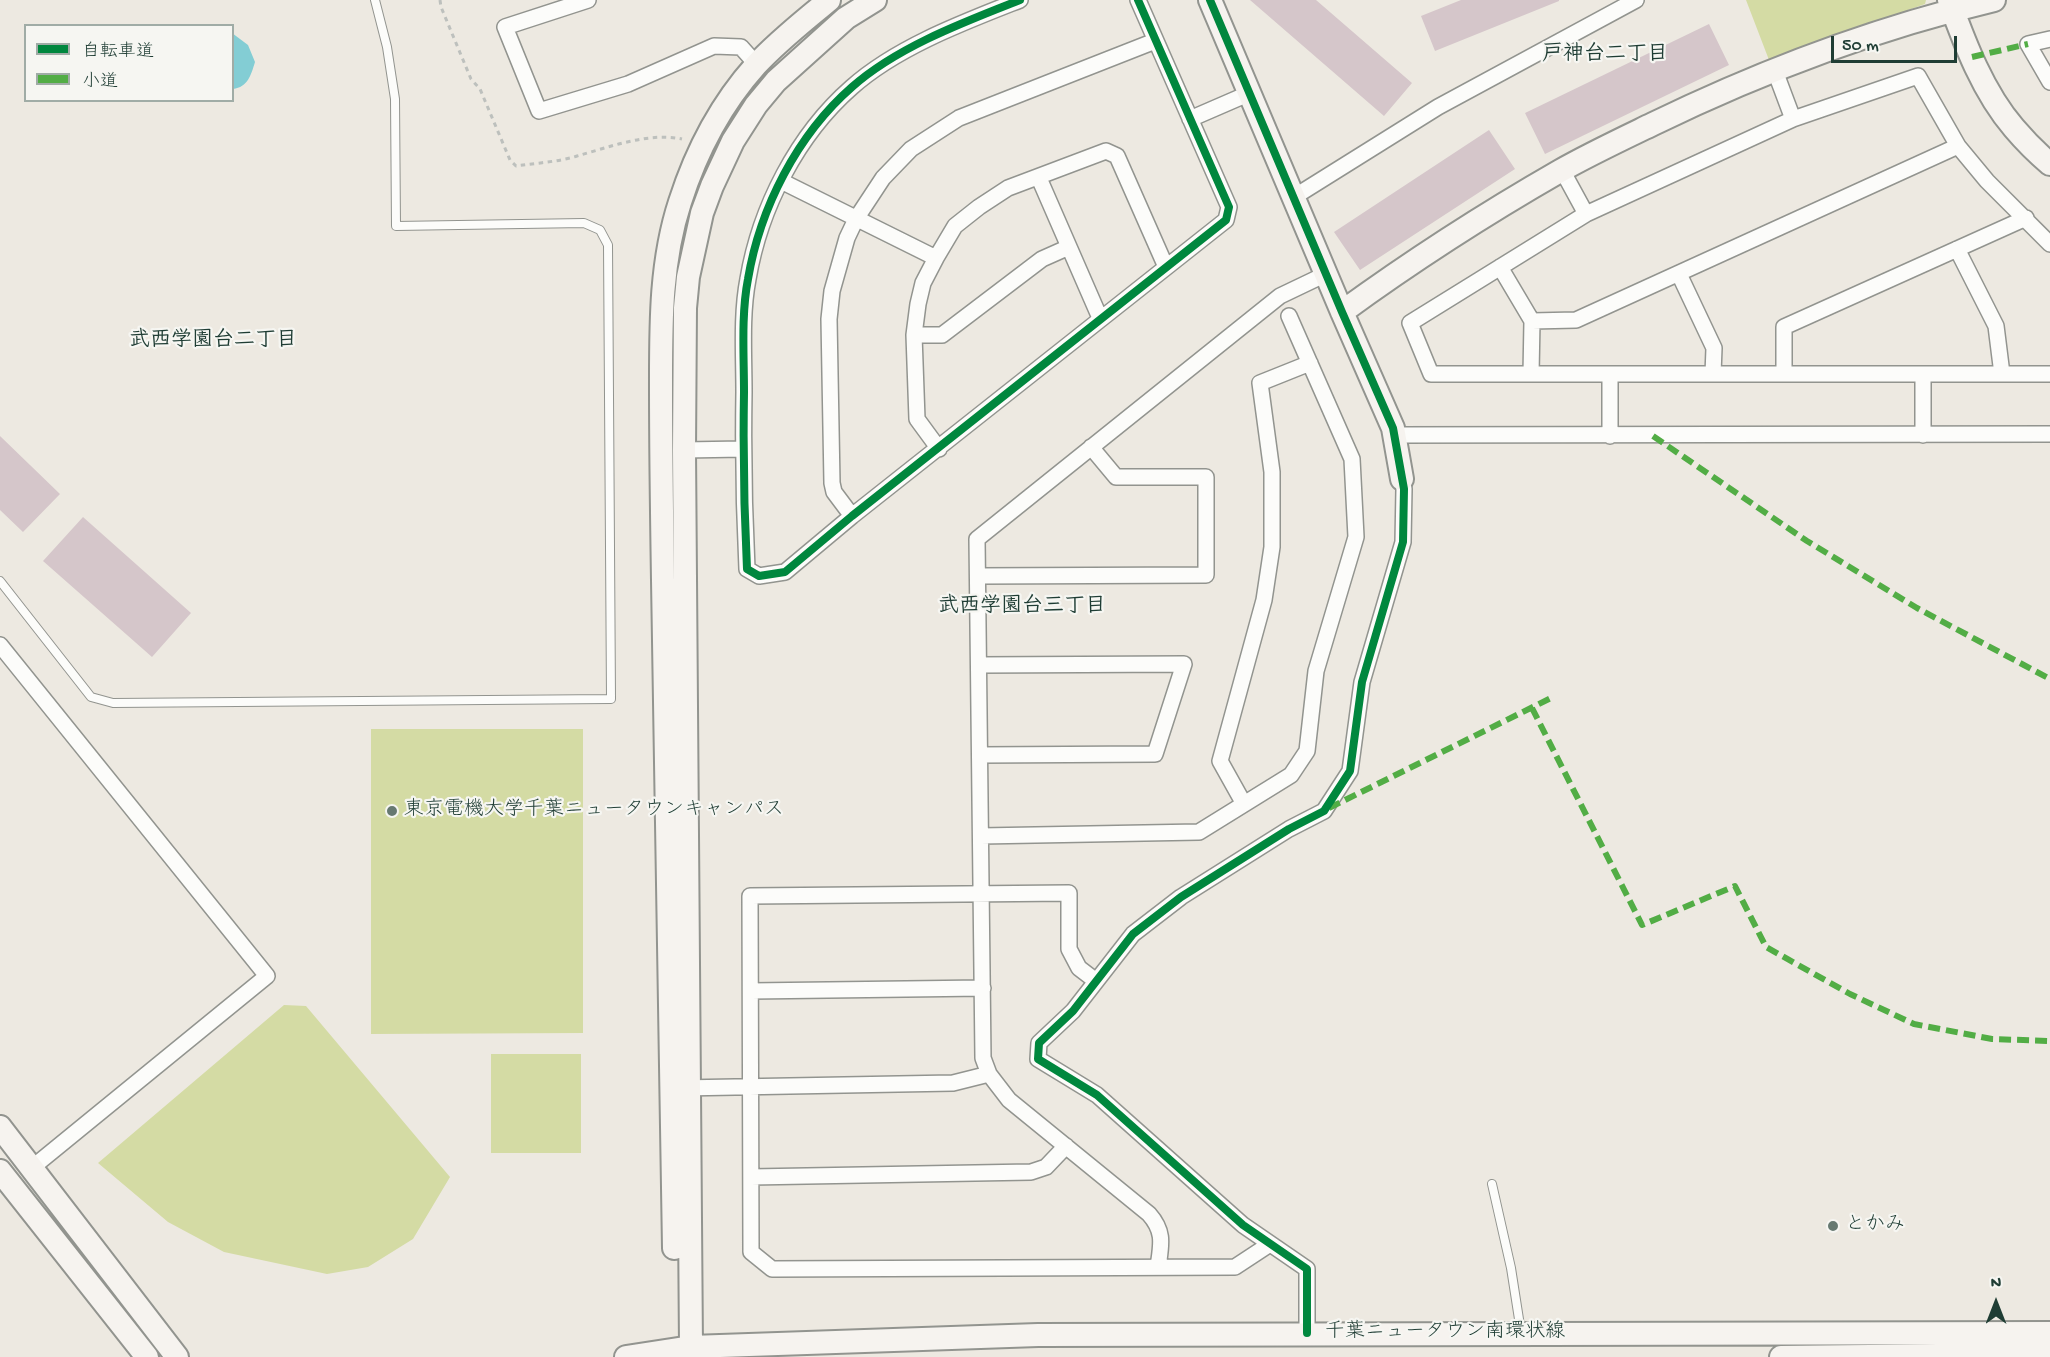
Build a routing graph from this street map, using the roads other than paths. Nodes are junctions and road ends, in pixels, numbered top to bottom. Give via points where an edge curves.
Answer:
1 (375, 0) edge
2 (588, 0) edge
3 (829, 0) edge
4 (875, 0) edge
5 (1138, 0) edge
6 (1210, 0) edge
7 (1636, 0) edge
8 (1994, 0) edge
9 (1010, 2) edge
10 (1951, 5) edge
11 (2050, 39) edge
12 (1155, 41) junction
13 (757, 65) junction
14 (1775, 70) junction
15 (2050, 82) edge
16 (1250, 93) junction
17 (1190, 119) junction
18 (1793, 119) junction
19 (1958, 146) junction
20 (2050, 164) edge
21 (1562, 170) junction
22 (1039, 178) junction
23 (781, 181) junction
24 (1294, 197) junction
25 (1586, 214) junction
26 (2026, 218) junction
27 (856, 219) junction
28 (2050, 244) edge
29 (1070, 247) junction
30 (1957, 249) junction
31 (936, 258) junction
32 (1166, 267) junction
33 (1500, 267) junction
34 (1326, 274) junction
35 (1679, 274) junction
36 (1342, 312) junction
37 (1289, 316) dead end
38 (1101, 318) junction
39 (1532, 321) junction
40 (914, 335) junction
41 (1310, 363) junction
42 (1531, 374) junction
43 (1610, 374) junction
44 (1713, 374) junction
45 (1785, 374) junction
46 (1923, 374) junction
47 (2002, 374) junction
48 (2050, 374) edge
49 (2050, 434) edge
50 (1395, 435) junction
51 (1923, 435) junction
52 (1610, 436) junction
53 (1091, 447) junction
54 (939, 448) junction
55 (743, 449) junction
56 (684, 450) junction
57 (1402, 478) joint
58 (852, 516) junction
59 (978, 576) junction
60 (0, 581) edge
61 (0, 645) edge
62 (979, 665) junction
63 (980, 756) junction
64 (1244, 804) junction
65 (981, 836) junction
66 (981, 894) junction
67 (1096, 981) junction
68 (982, 988) junction
69 (750, 991) junction
70 (989, 1074) junction
71 (751, 1087) junction
72 (680, 1088) junction
73 (0, 1127) edge
74 (1066, 1146) junction
75 (33, 1167) junction
76 (751, 1177) junction
77 (3, 1182) edge
78 (1492, 1184) dead end
79 (1270, 1244) junction
80 (1158, 1267) junction
81 (1522, 1333) junction
82 (2050, 1333) edge
83 (1306, 1334) junction
84 (683, 1352) edge
85 (2050, 1354) edge
86 (147, 1357) edge
87 (177, 1357) edge
88 (626, 1357) edge
89 (1781, 1357) edge

1 - 60 lane via 395,99 396,226 584,223 600,230 608,245 611,699 113,703 91,697
2 - 13 street via 505,27 538,111 628,84 714,46 741,47
3 - 13 street
4 - 56 street via 846,18 776,81 733,141 712,186 688,277
5 - 12 street
6 - 16 street
7 - 24 street via 1438,107
8 - 10 street
9 - 23 street via 928,39 852,87 824,115
10 - 14 street
10 - 20 street via 1977,69 2002,112
11 - 15 street via 2028,44
12 - 17 street
12 - 27 street via 959,118 911,149 883,178
13 - 72 street via 709,132 688,179 669,247 661,312 661,478
14 - 18 street
14 - 21 street via 1685,108
16 - 17 street
16 - 24 street
17 - 32 street via 1229,207 1226,220
18 - 19 street via 1918,76
18 - 25 street
19 - 26 street
19 - 35 street
21 - 25 street
21 - 36 street via 1410,264
22 - 29 street
22 - 31 street via 1008,188 979,207 955,226
22 - 32 street via 1106,151 1117,156
23 - 27 street
23 - 55 street via 768,207 747,280
24 - 34 street
25 - 33 street
26 - 28 street
26 - 30 street
27 - 31 street
27 - 58 street via 832,291 829,320 832,483
29 - 38 street
29 - 40 street via 1042,259 942,335
30 - 45 street via 1785,327
30 - 47 street via 1996,326
31 - 40 street via 923,283
32 - 38 street
33 - 39 street
33 - 42 street via 1410,323 1431,374
34 - 36 street
34 - 53 street via 1280,296
35 - 39 street via 1576,320
35 - 44 street via 1714,348
36 - 50 street
37 - 41 street
38 - 54 street
39 - 42 street
40 - 54 street via 917,419
41 - 64 street via 1352,459 1356,537 1316,672 1306,751 1291,775
41 - 64 street via 1260,383 1272,472 1272,547 1264,600 1220,760
42 - 43 street
43 - 44 street
43 - 52 street
44 - 45 street
45 - 46 street
46 - 47 street
46 - 51 street
47 - 48 street
49 - 51 street
50 - 52 street
50 - 57 street
51 - 52 street
53 - 59 street via 977,539
53 - 59 street via 1116,477 1206,477 1206,575
54 - 58 street
55 - 56 street
55 - 58 street via 747,569 759,576 785,572
56 - 72 street
57 - 67 street via 1403,542 1362,682 1350,771 1324,811 1181,897 1133,934
59 - 62 street
61 - 75 street via 267,976
62 - 63 street
62 - 63 street via 1184,664 1155,754
63 - 65 street
64 - 65 street via 1199,832
65 - 66 street
66 - 67 street via 1069,893 1069,949 1079,968
66 - 68 street
66 - 69 street via 750,896
67 - 79 street via 1073,1011 1039,1043 1038,1059 1097,1095 1243,1225
68 - 69 street
68 - 70 street via 983,1059
69 - 71 street
70 - 71 street via 953,1083
70 - 74 street via 1009,1100
71 - 72 street
71 - 76 street
72 - 84 street
73 - 75 street
74 - 76 street via 1046,1167 1031,1172
74 - 80 street via 1158,1223
75 - 87 street
76 - 80 street via 751,1252 772,1269
77 - 86 street
78 - 81 lane
79 - 80 street via 1235,1267
79 - 83 street via 1307,1269
81 - 82 street, 千葉ニュータウン南環状線
81 - 83 street, 千葉ニュータウン南環状線
83 - 84 street, 千葉ニュータウン南環状線 via 1038,1335
84 - 88 street, 千葉ニュータウン南環状線
85 - 89 street

